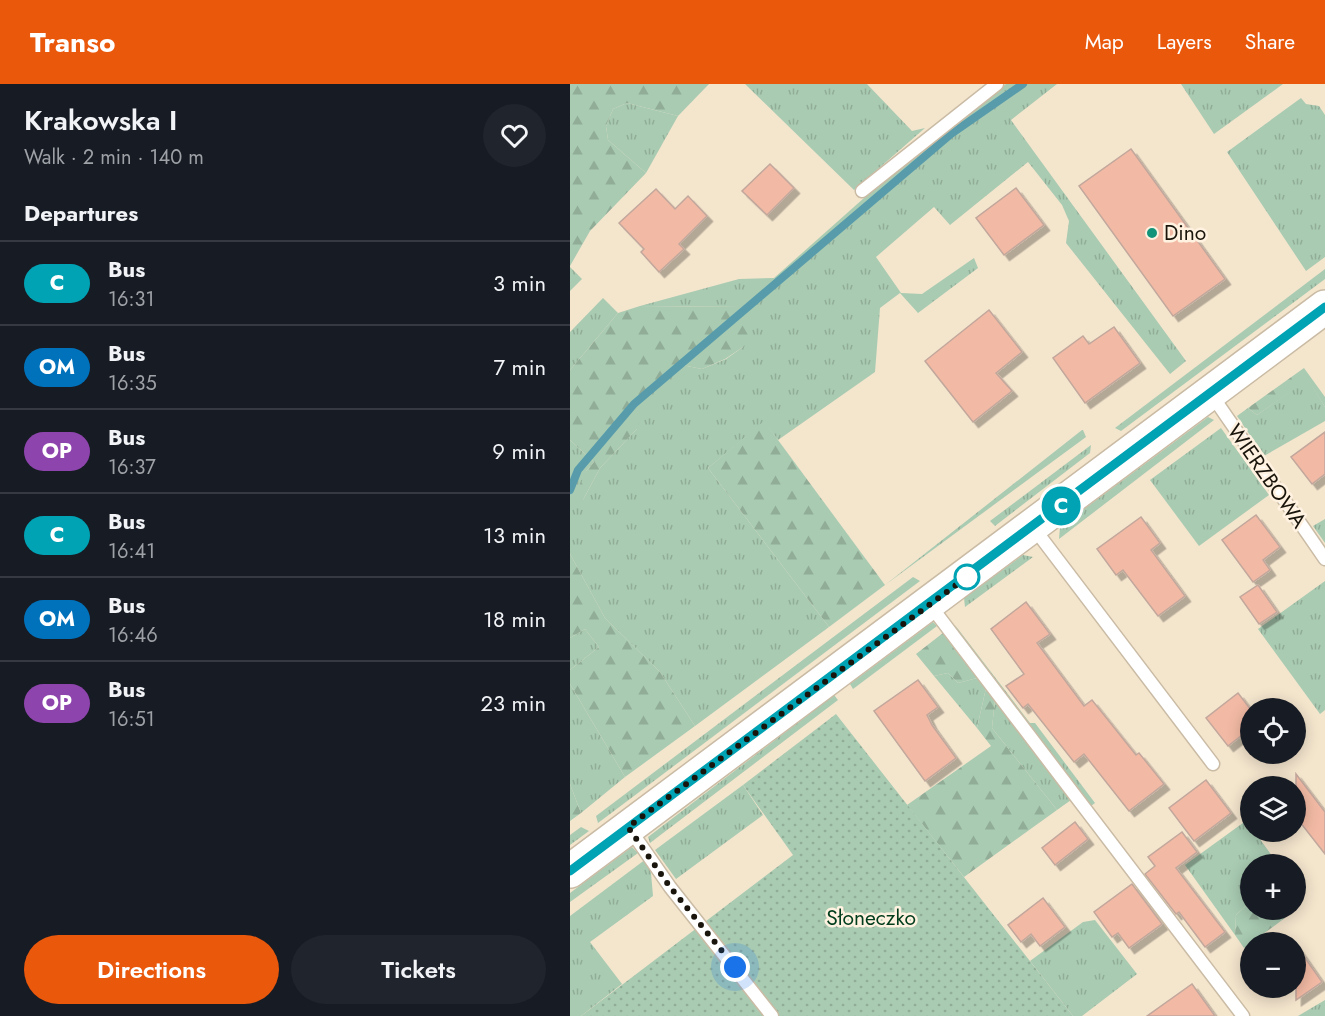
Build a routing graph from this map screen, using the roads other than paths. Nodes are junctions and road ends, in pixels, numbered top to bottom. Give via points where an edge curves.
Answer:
1 (997, 84) edge
2 (861, 191) dead end
3 (1325, 307) edge
4 (1210, 393) junction
5 (1033, 527) junction
6 (1325, 558) edge
7 (930, 604) junction
8 (1213, 764) dead end
9 (628, 827) junction
10 (570, 871) edge
11 (771, 1016) edge
12 (1243, 1016) edge

1 - 2 lane
3 - 4 main road
4 - 5 main road
4 - 6 lane, WIERZBOWA
5 - 7 main road
5 - 8 lane
7 - 9 main road
7 - 12 lane
9 - 10 main road
9 - 11 lane

